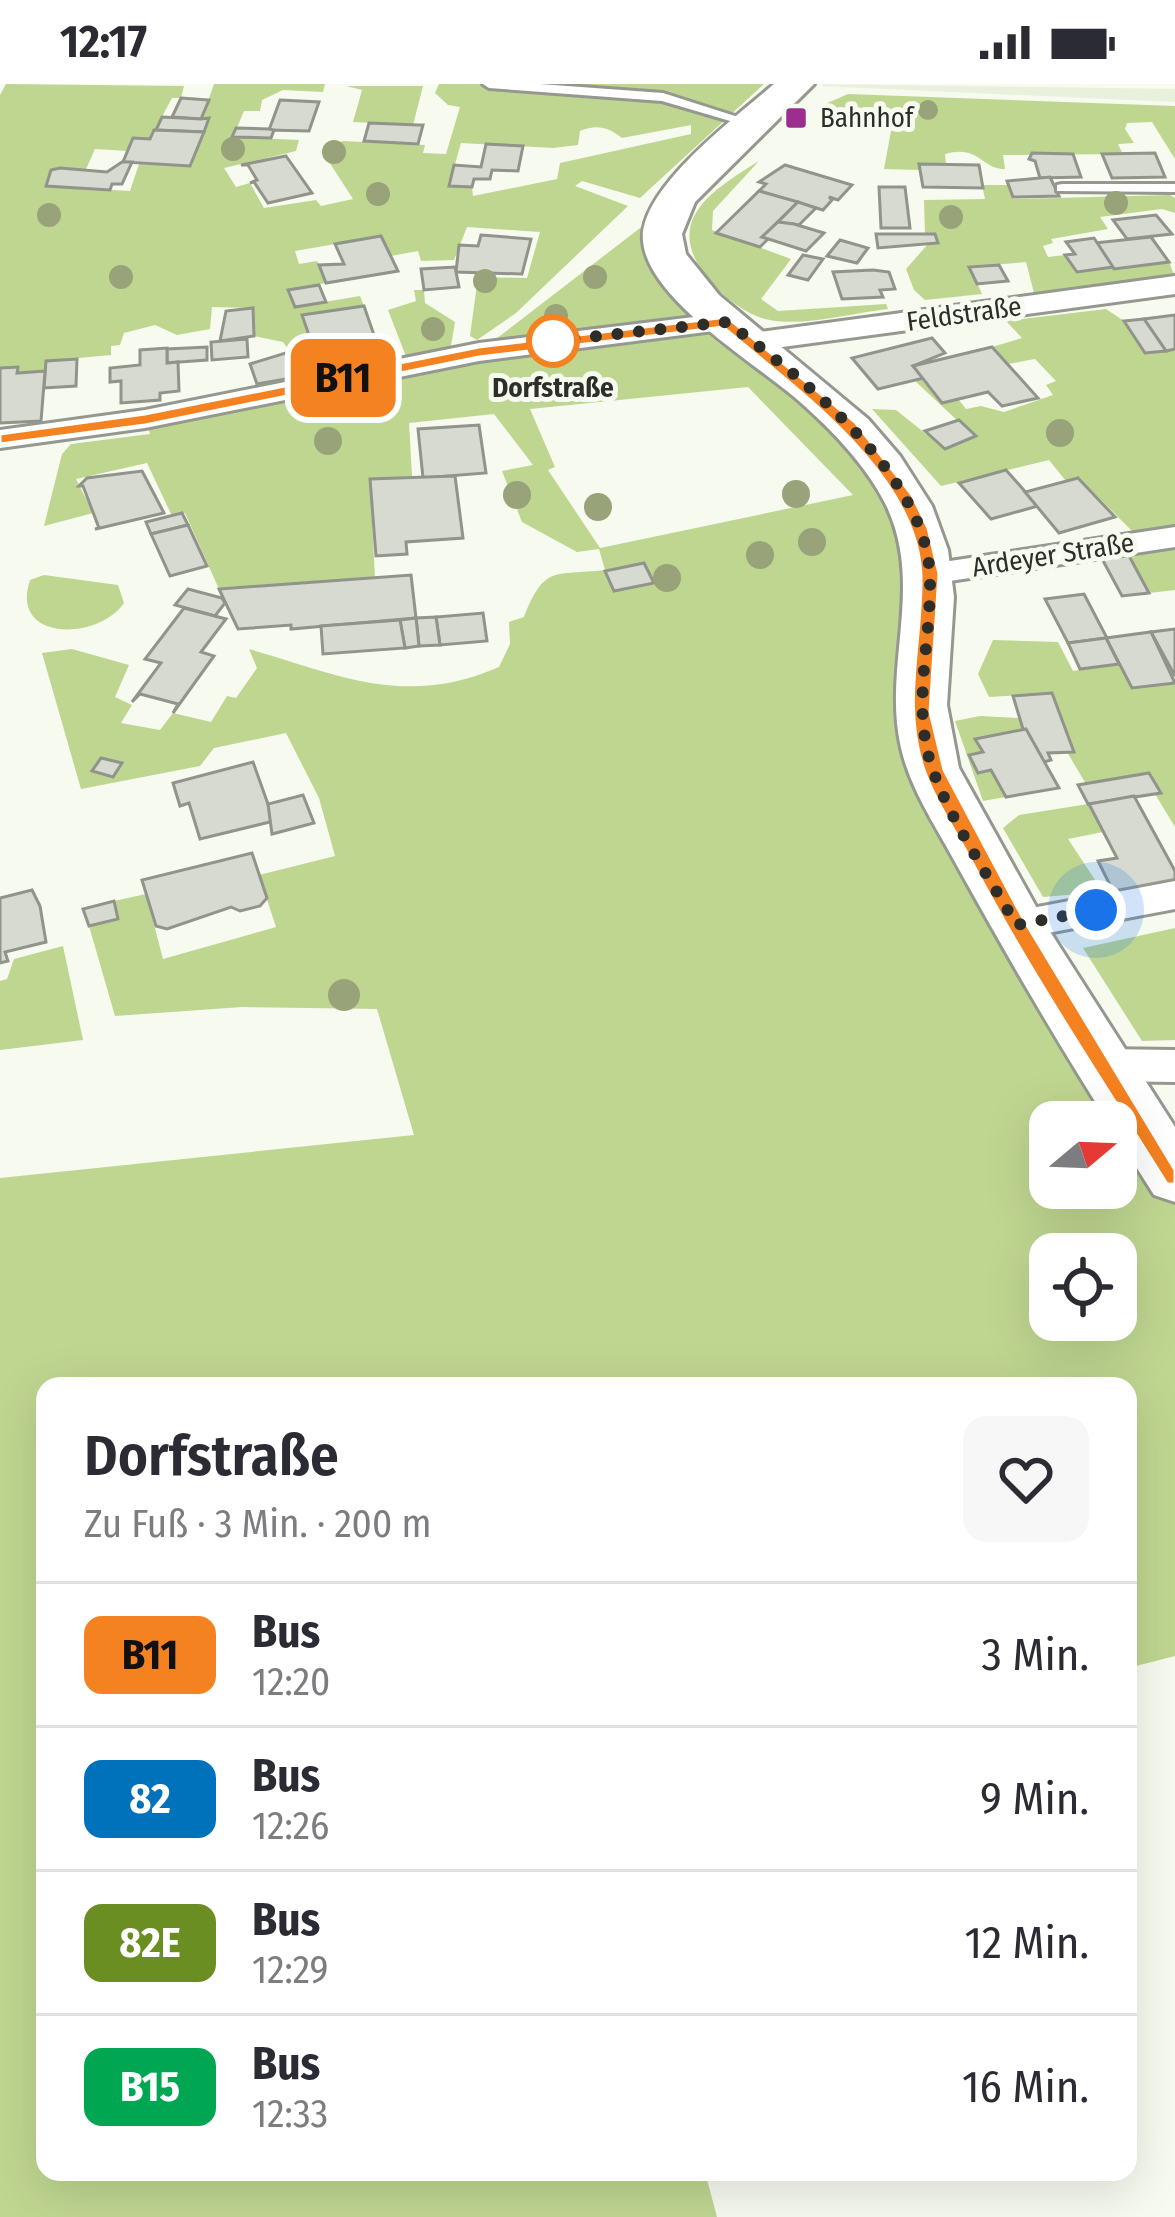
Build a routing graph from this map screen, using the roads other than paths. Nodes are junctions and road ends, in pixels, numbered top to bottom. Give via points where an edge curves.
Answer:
1 (489, 84) edge
2 (796, 84) edge
3 (754, 124) junction
4 (1062, 188) dead end
5 (1175, 188) edge
6 (1175, 285) edge
7 (740, 332) junction
8 (0, 439) edge
9 (1175, 537) edge
10 (930, 574) junction
11 (1175, 895) edge
12 (1016, 925) junction
13 (1101, 1065) junction
14 (1175, 1066) edge
15 (1175, 1177) edge

1 - 3 lane via 663,97
2 - 3 main road, Ardeyer Straße
3 - 7 main road, Ardeyer Straße via 670,205 662,236 685,285
4 - 5 lane
6 - 7 street, Feldstraße
7 - 8 street via 479,352 145,419
7 - 10 main road, Ardeyer Straße via 849,426 893,479 920,528
9 - 10 street, Ardeyer Straße
10 - 12 main road, Ardeyer Straße via 920,712 928,756
11 - 12 street
12 - 13 main road, Ardeyer Straße
13 - 14 street
13 - 15 main road, Ardeyer Straße

